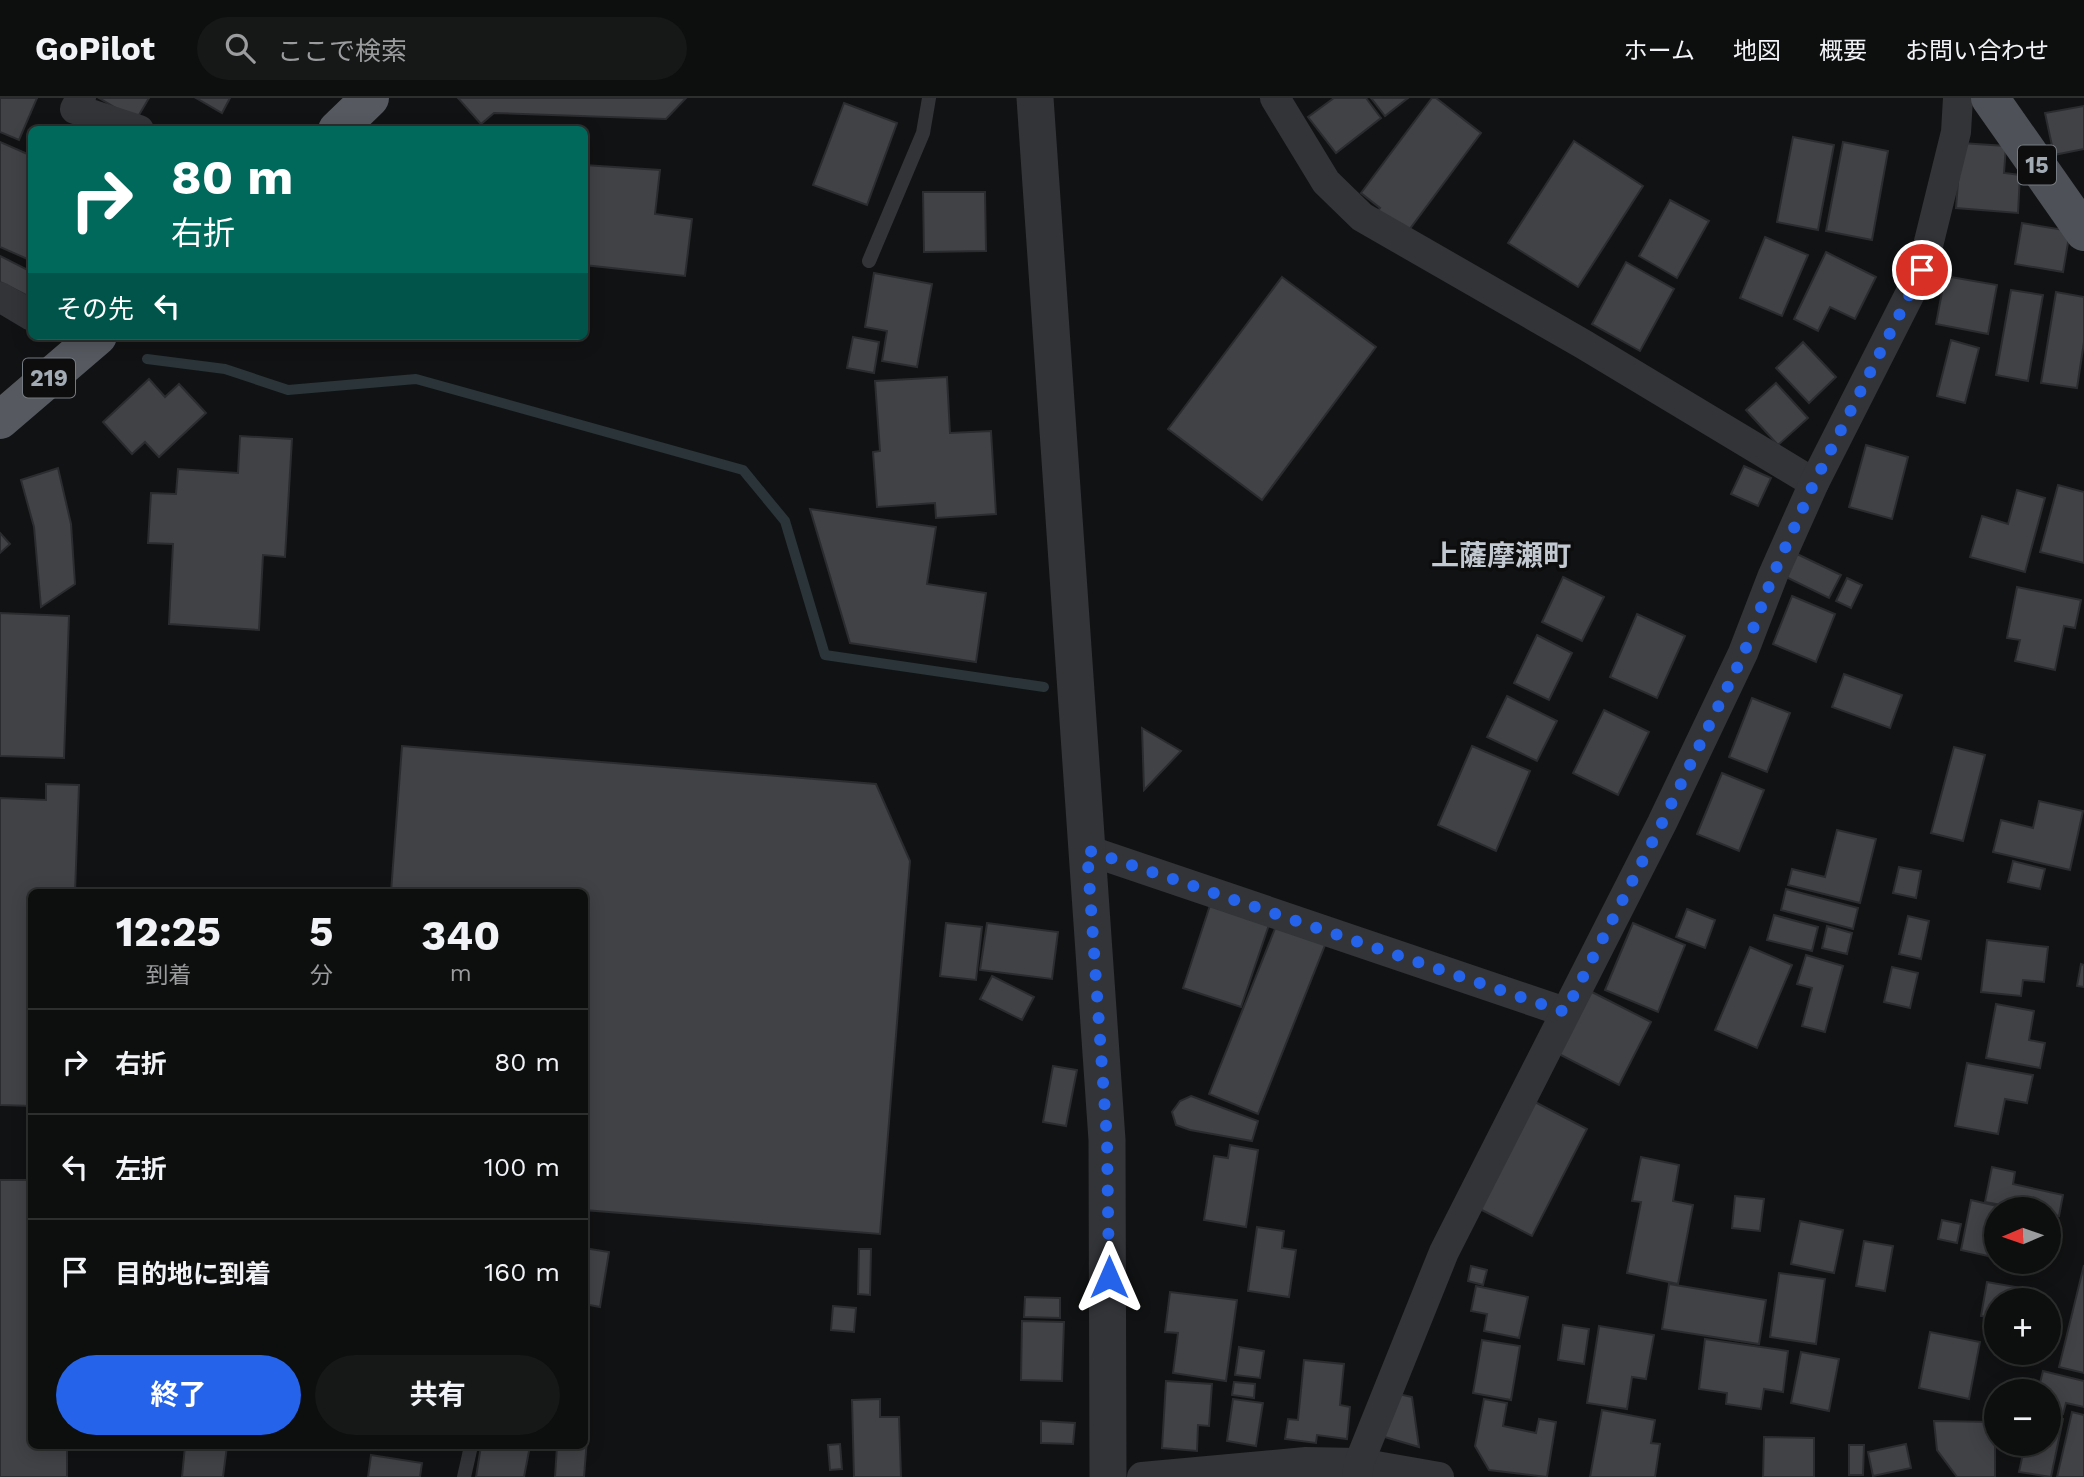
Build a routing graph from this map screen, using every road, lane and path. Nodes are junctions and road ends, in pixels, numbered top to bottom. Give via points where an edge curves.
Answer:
1 (80, 98) edge
2 (370, 98) edge
3 (929, 98) edge
4 (1035, 98) edge
5 (1275, 98) edge
6 (1958, 98) edge
7 (1990, 98) edge
8 (127, 126) edge
9 (341, 126) edge
10 (2084, 232) edge
11 (869, 261) dead end
12 (0, 297) edge
13 (28, 314) edge
14 (81, 340) edge
15 (0, 420) edge
16 (1814, 483) junction
17 (1087, 850) junction
18 (1565, 1012) junction
19 (470, 1449) edge
20 (1358, 1470) edge
21 (464, 1477) edge
22 (1108, 1477) edge
23 (1142, 1477) edge
24 (1439, 1477) edge

1 - 8 street via 75,109
2 - 9 highway
3 - 11 lane via 923,133
4 - 17 street
5 - 16 street via 1326,182 1362,217
6 - 16 street via 1956,132 1922,270
7 - 10 main road, 15
12 - 13 street
14 - 15 highway, 219
16 - 18 street via 1744,653
17 - 18 street
17 - 22 street via 1107,1140
18 - 20 street via 1444,1252
19 - 21 lane
20 - 23 street via 1306,1462
20 - 24 street

